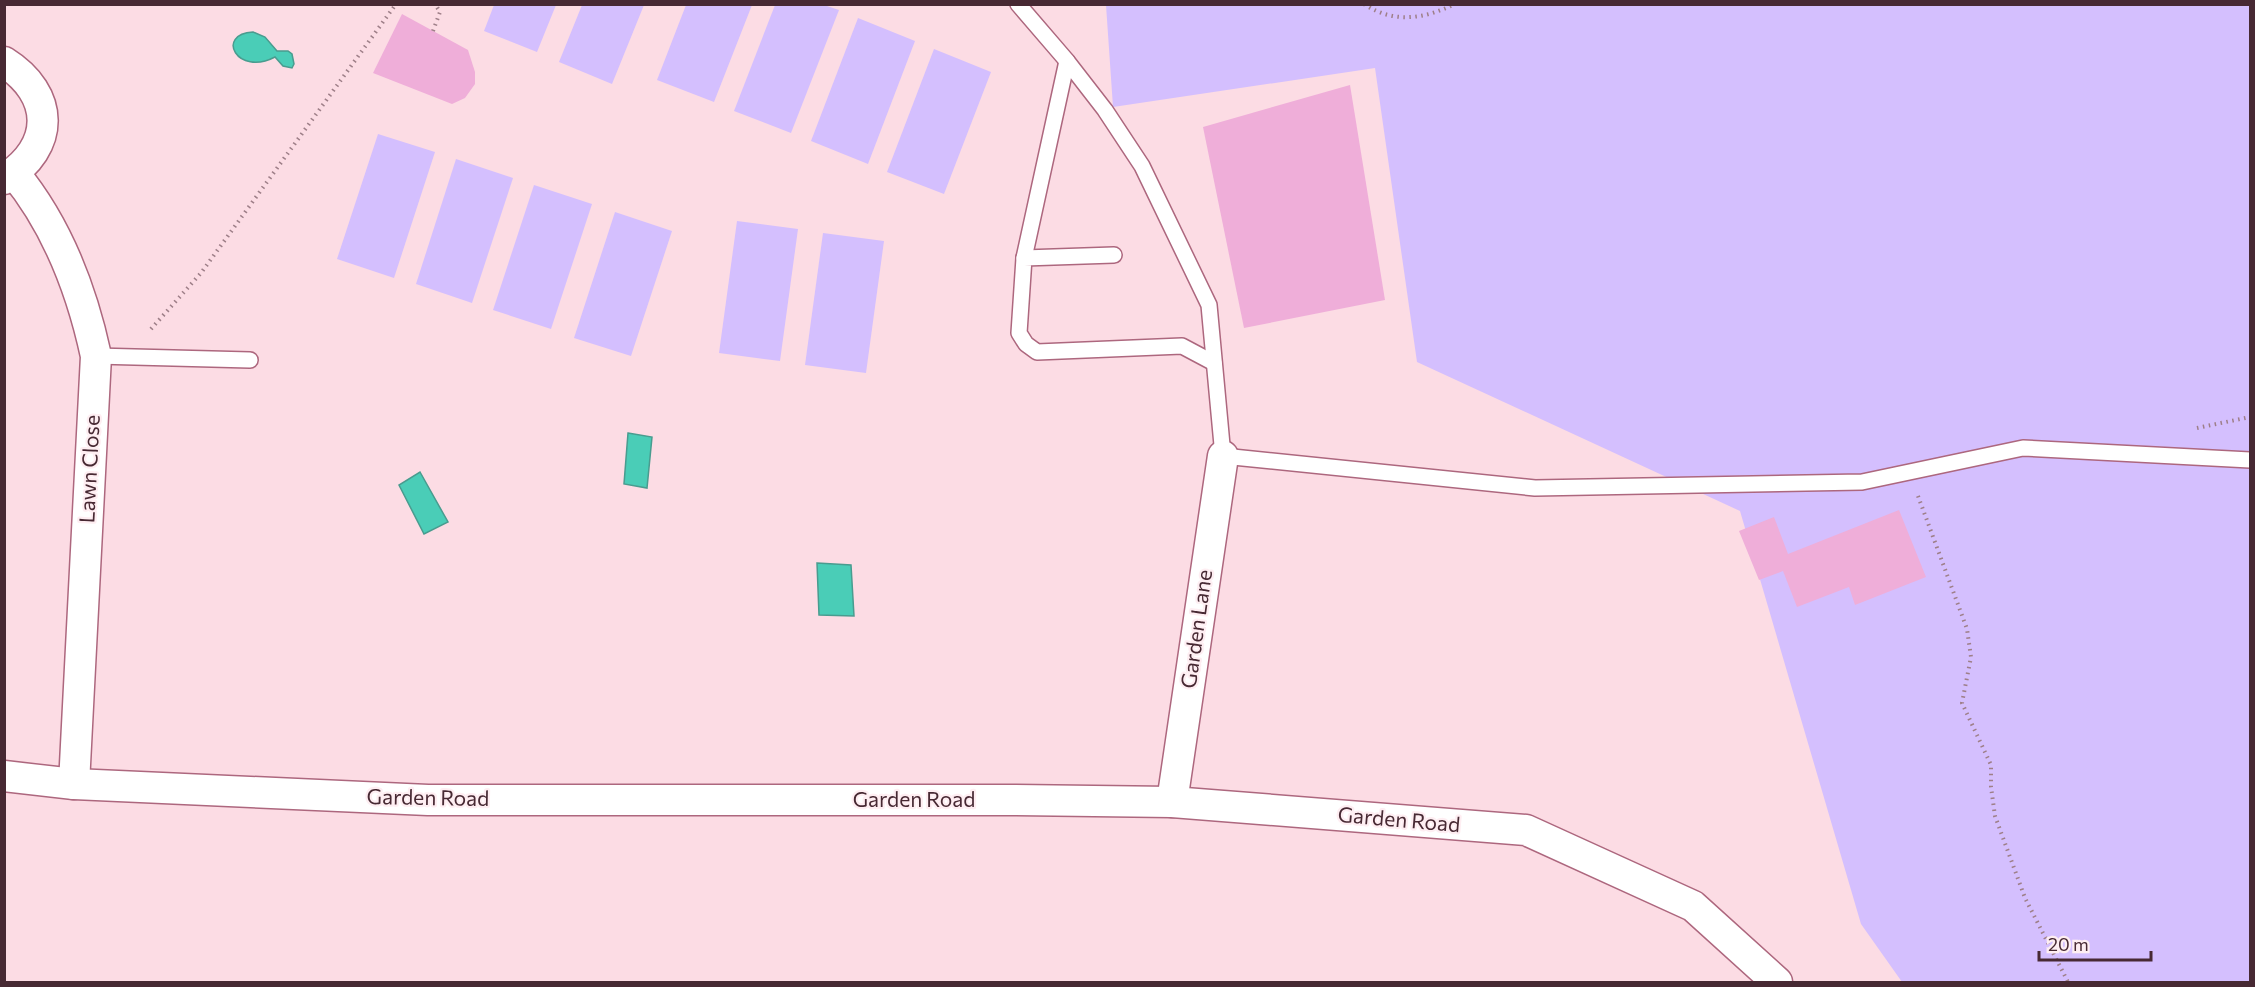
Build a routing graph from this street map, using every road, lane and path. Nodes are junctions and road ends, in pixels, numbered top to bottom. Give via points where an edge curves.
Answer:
1 (396, 4) edge
2 (435, 4) edge
3 (1018, 4) edge
4 (1364, 4) edge
5 (1455, 4) edge
6 (434, 31) dead end
7 (1067, 61) junction
8 (4, 62) edge
9 (9, 176) edge
10 (1114, 255) dead end
11 (1024, 258) junction
12 (96, 356) junction
13 (126, 357) junction
14 (250, 360) dead end
15 (1214, 363) junction
16 (1223, 456) junction
17 (2250, 460) edge
18 (1908, 472) junction
19 (4, 776) edge
20 (74, 784) junction
21 (1172, 802) junction
22 (1778, 982) edge
23 (2068, 982) edge

1 - 13 path via 201,273
2 - 6 path via 440,12
3 - 7 lane
4 - 5 path via 1401,19
7 - 11 lane
7 - 15 lane via 1142,166 1209,305
8 - 9 street, Lawn Close via 36,90 42,111 42,132 34,152
9 - 12 street, Lawn Close via 34,197 58,242 89,322
10 - 11 lane
11 - 15 lane via 1019,333 1037,352 1182,346
12 - 13 lane
12 - 20 street, Lawn Close
13 - 14 lane
15 - 16 lane
16 - 18 lane via 1534,488 1862,482
16 - 21 street, Garden Lane
17 - 18 lane via 2023,448
18 - 23 path via 1967,629 1971,657 1962,703 1991,765 1995,816 2025,898
19 - 20 street, Garden Road
20 - 21 street, Garden Road via 428,800
21 - 22 street, Garden Road via 1526,830 1693,906

